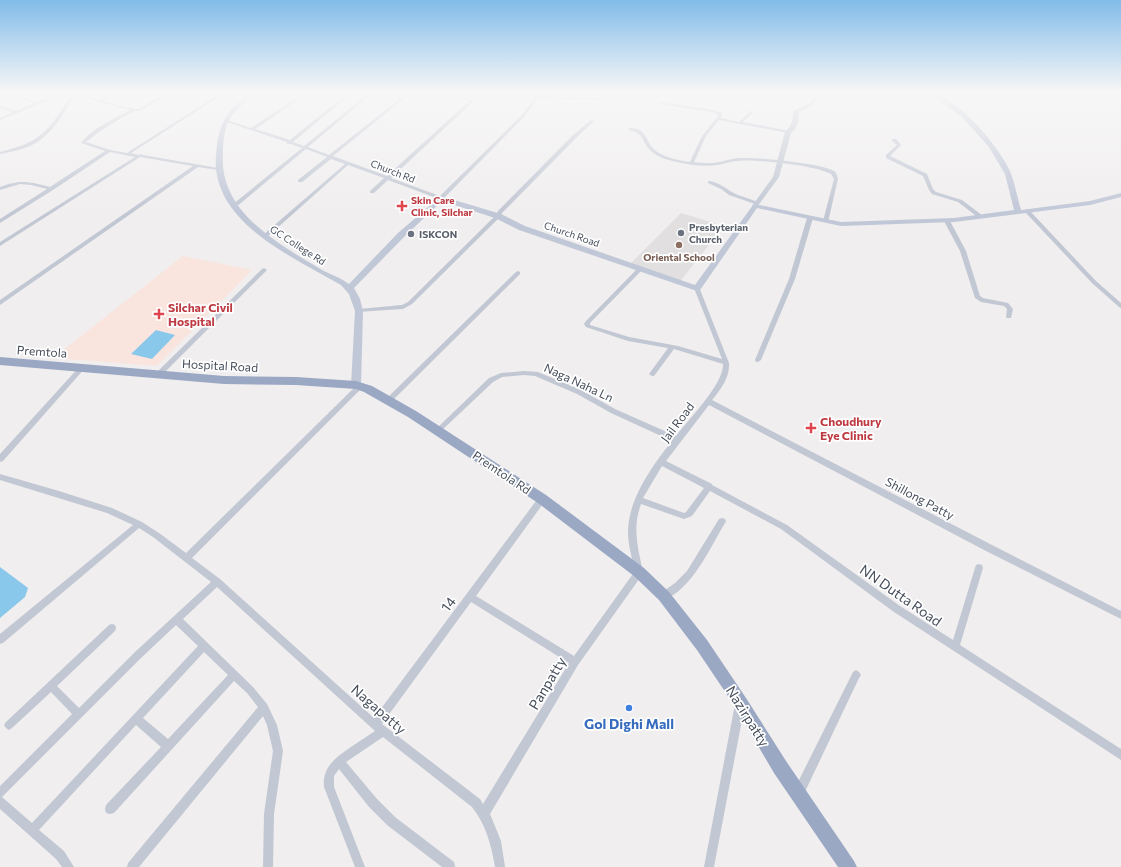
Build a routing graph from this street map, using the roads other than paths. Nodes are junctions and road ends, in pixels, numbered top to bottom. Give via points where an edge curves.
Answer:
1 (47, 133) edge
2 (96, 133) edge
3 (160, 133) edge
4 (223, 133) edge
5 (264, 133) edge
6 (301, 133) edge
7 (321, 133) edge
8 (360, 133) edge
9 (437, 133) edge
10 (506, 133) edge
11 (579, 133) edge
12 (642, 133) edge
13 (706, 133) edge
14 (788, 133) edge
15 (981, 133) edge
16 (894, 140) dead end
17 (289, 143) junction
18 (303, 148) junction
19 (109, 151) junction
20 (0, 153) edge
21 (129, 153) junction
22 (141, 155) junction
23 (330, 158) junction
24 (692, 162) junction
25 (781, 163) junction
26 (347, 164) junction
27 (196, 166) junction
28 (218, 169) junction
29 (387, 179) junction
30 (300, 181) dead end
31 (710, 182) dead end
32 (0, 189) edge
33 (51, 189) junction
34 (372, 192) dead end
35 (1121, 195) edge
36 (441, 198) junction
37 (756, 204) junction
38 (234, 206) junction
39 (1028, 212) junction
40 (1018, 213) junction
41 (498, 216) junction
42 (981, 217) junction
43 (810, 218) junction
44 (2, 219) edge
45 (826, 221) junction
46 (947, 221) junction
47 (265, 236) junction
48 (0, 244) edge
49 (640, 269) junction
50 (264, 270) dead end
51 (518, 273) dead end
52 (349, 288) junction
53 (697, 288) junction
54 (0, 303) edge
55 (1121, 306) edge
56 (359, 311) junction
57 (1009, 317) dead end
58 (672, 347) junction
59 (758, 360) dead end
60 (0, 362) edge
61 (726, 363) junction
62 (83, 367) junction
63 (160, 373) junction
64 (652, 374) dead end
65 (358, 386) junction
66 (389, 400) junction
67 (708, 401) junction
68 (438, 430) junction
69 (677, 440) junction
70 (0, 459) edge
71 (662, 462) junction
72 (0, 476) edge
73 (709, 486) junction
74 (542, 499) junction
75 (639, 500) junction
76 (722, 521) dead end
77 (138, 524) junction
78 (186, 558) junction
79 (979, 568) dead end
80 (639, 572) junction
81 (217, 582) junction
82 (664, 596) junction
83 (470, 597) junction
84 (1121, 615) edge
85 (176, 619) junction
86 (112, 628) dead end
87 (0, 640) edge
88 (204, 646) junction
89 (955, 647) junction
90 (575, 662) junction
91 (234, 675) junction
92 (856, 675) dead end
93 (51, 686) junction
94 (741, 703) junction
95 (264, 707) junction
96 (78, 714) junction
97 (136, 719) junction
98 (9, 725) dead end
99 (375, 725) junction
100 (383, 732) junction
101 (168, 746) junction
102 (1121, 755) edge
103 (339, 761) junction
104 (0, 793) edge
105 (798, 794) junction
106 (0, 802) edge
107 (110, 809) dead end
108 (484, 813) junction
109 (32, 830) junction
110 (450, 866) dead end
111 (69, 867) edge
112 (132, 867) edge
113 (268, 867) edge
114 (360, 867) edge
115 (500, 867) edge
116 (709, 867) edge
117 (848, 867) edge

1 - 20 street via 29,145
2 - 19 street via 83,142
3 - 21 street
4 - 28 main road, GC College Rd
5 - 17 street, Church Rd
6 - 17 street
7 - 18 street
8 - 23 street
9 - 29 street
10 - 36 street
11 - 41 street
12 - 24 street via 654,152 667,158
13 - 24 street
14 - 25 street
15 - 40 main road via 990,142 1006,170
16 - 42 street via 899,145 888,157 925,175 930,190 934,193 960,201
17 - 18 street, Church Rd
18 - 23 street, Church Rd
18 - 38 street
19 - 21 street
19 - 33 street
21 - 22 street
22 - 27 street
22 - 48 street
23 - 26 street, Church Rd
23 - 30 street
24 - 25 street via 716,164 740,159
25 - 37 street via 776,177
25 - 45 street via 816,167 834,173 836,179
26 - 29 street, Church Rd
26 - 47 street
27 - 28 street
27 - 54 street
28 - 38 main road, GC College Rd via 224,191
29 - 34 street
29 - 36 street, Church Rd
31 - 37 street
32 - 33 street via 22,182
33 - 44 street
35 - 39 main road via 1090,203
36 - 41 main road, Church Road
36 - 52 main road
37 - 43 main road
37 - 53 main road
38 - 47 main road, GC College Rd
39 - 40 main road
39 - 55 street via 1094,282
40 - 42 main road
41 - 49 main road, Church Road via 522,228
41 - 56 street via 410,303 402,307
42 - 46 main road
43 - 45 main road
43 - 59 street via 792,279
45 - 46 main road via 841,224
46 - 57 street via 963,251 977,297 1006,304 1010,309
47 - 52 main road, GC College Rd via 286,252
49 - 53 main road, Church Road
49 - 58 street via 587,324 628,340
50 - 63 street
51 - 66 street
52 - 56 main road via 358,302
53 - 61 street
56 - 65 main road
58 - 61 street
58 - 64 street
60 - 62 highway, Premtola
61 - 67 street, Jail Road via 725,376
62 - 63 highway, Hospital Road
62 - 70 street
63 - 65 highway, Hospital Road via 224,380 296,381
65 - 66 highway, Premtola Rd
65 - 78 street
66 - 68 highway, Premtola Rd
67 - 69 street, Jail Road
67 - 84 street, Shillong Patty
68 - 69 street, Naga Naha Ln via 491,380 501,375 529,373 558,382
68 - 74 highway, Premtola Rd
69 - 71 street, Jail Road
71 - 73 street, NN Dutta Road
71 - 75 street, Jail Road
72 - 77 street, Nagapatty via 86,502
73 - 75 street via 689,514 684,516
73 - 89 street, NN Dutta Road via 793,533 863,585
74 - 80 highway, Premtola Rd
74 - 83 street, 14
75 - 80 street, Jail Road via 633,518 631,539
76 - 82 street via 690,574
77 - 78 street, Nagapatty
77 - 87 street
78 - 81 street, Nagapatty
79 - 89 street
80 - 82 highway, Nazirpatty
80 - 90 street, Panpatty
81 - 85 street
81 - 99 street, Nagapatty
82 - 94 highway, Nazirpatty via 702,645
83 - 90 street
83 - 99 street, 14
85 - 88 street
85 - 96 street
86 - 93 street
88 - 91 street
88 - 97 street
89 - 102 street, NN Dutta Road
90 - 108 street, Panpatty
91 - 95 street
91 - 101 street
92 - 105 street
93 - 96 street
93 - 98 street
94 - 105 highway, Nazirpatty
94 - 116 street
95 - 112 street
95 - 113 street via 272,725 278,752 269,814
96 - 104 street
97 - 101 street
97 - 109 street
99 - 100 street, Nagapatty
100 - 103 street
100 - 108 street, Nagapatty via 469,796
101 - 107 street
103 - 110 street via 391,821
103 - 114 street via 327,779
105 - 117 highway, Nazirpatty
106 - 109 street
108 - 115 street, Nagapatty via 498,849
109 - 111 street via 60,855

